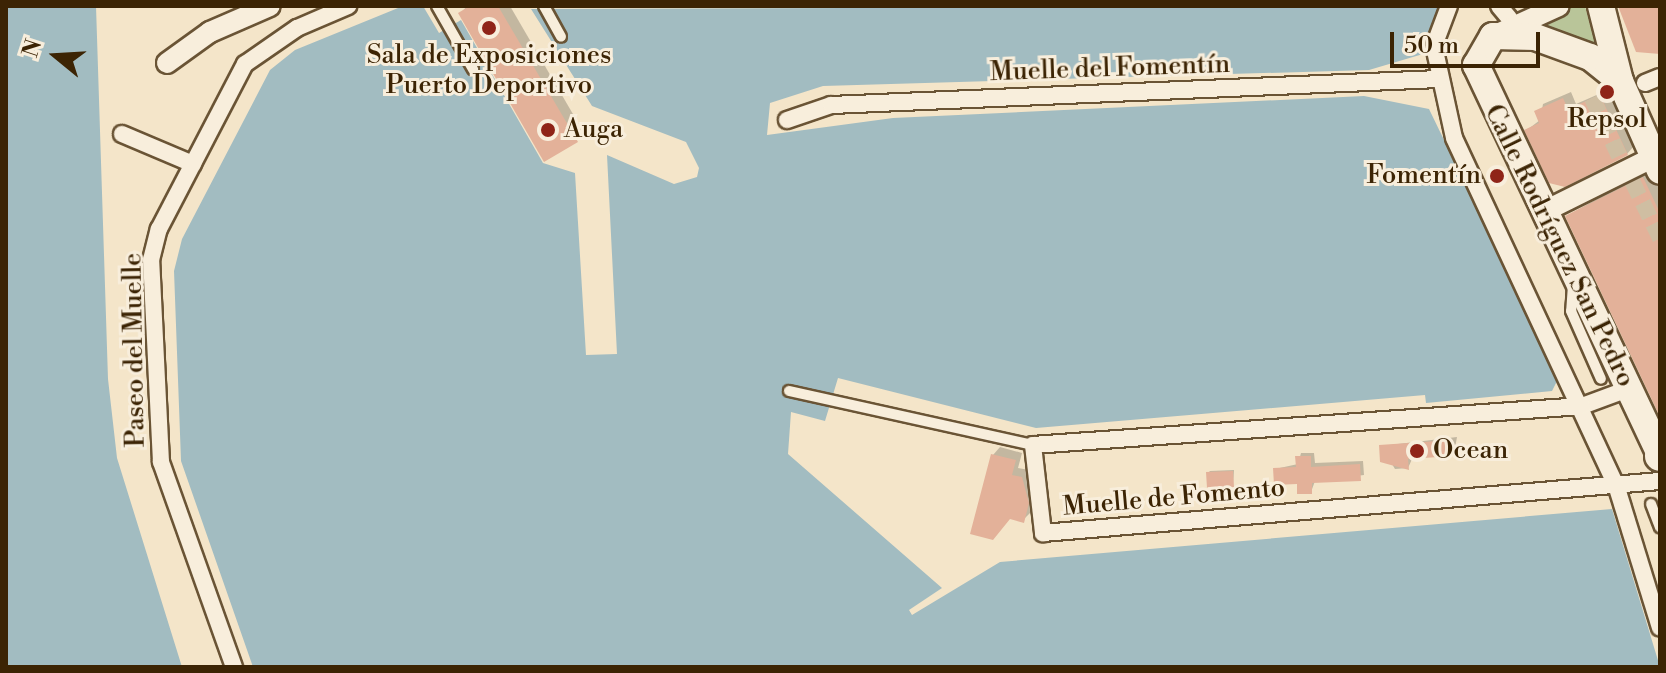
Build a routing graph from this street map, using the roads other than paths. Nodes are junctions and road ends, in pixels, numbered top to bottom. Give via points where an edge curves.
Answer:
1 (270, 6) edge
2 (348, 6) edge
3 (437, 6) edge
4 (544, 6) edge
5 (1449, 6) edge
6 (1559, 6) edge
7 (1601, 6) edge
8 (1500, 20) edge
9 (561, 37) dead end
10 (167, 63) dead end
11 (473, 69) dead end
12 (1438, 79) junction
13 (1642, 80) edge
14 (787, 120) dead end
15 (122, 134) dead end
16 (1658, 161) edge
17 (193, 164) junction
18 (1543, 212) junction
19 (1573, 275) junction
20 (1601, 379) dead end
21 (1628, 389) junction
22 (789, 391) dead end
23 (1582, 406) junction
24 (1033, 445) junction
25 (1660, 455) edge
26 (1660, 481) edge
27 (1617, 488) junction
28 (1651, 504) dead end
29 (1660, 527) edge
30 (1660, 628) edge
31 (234, 667) edge

1 - 10 street via 210,32
2 - 17 street, Paseo del Muelle via 297,28 245,64
3 - 11 lane
4 - 9 lane
5 - 12 street via 1434,46
6 - 8 street
7 - 13 street
8 - 13 street
8 - 18 street, Calle Rodríguez San Pedro via 1478,54 1480,80
12 - 14 street, Muelle del Fomentín via 831,105
12 - 23 street via 1444,105
13 - 16 street
15 - 17 street
16 - 18 street
17 - 31 street, Paseo del Muelle via 151,260 161,462
18 - 19 street, Calle Rodríguez San Pedro
19 - 20 lane via 1571,311
19 - 21 street, Calle Rodríguez San Pedro
21 - 23 street
21 - 25 street, Calle Rodríguez San Pedro
22 - 24 lane
23 - 24 street
23 - 27 street
24 - 27 street, Muelle de Fomento via 1043,533
26 - 27 street, Muelle de Fomento
27 - 30 street
28 - 29 lane

